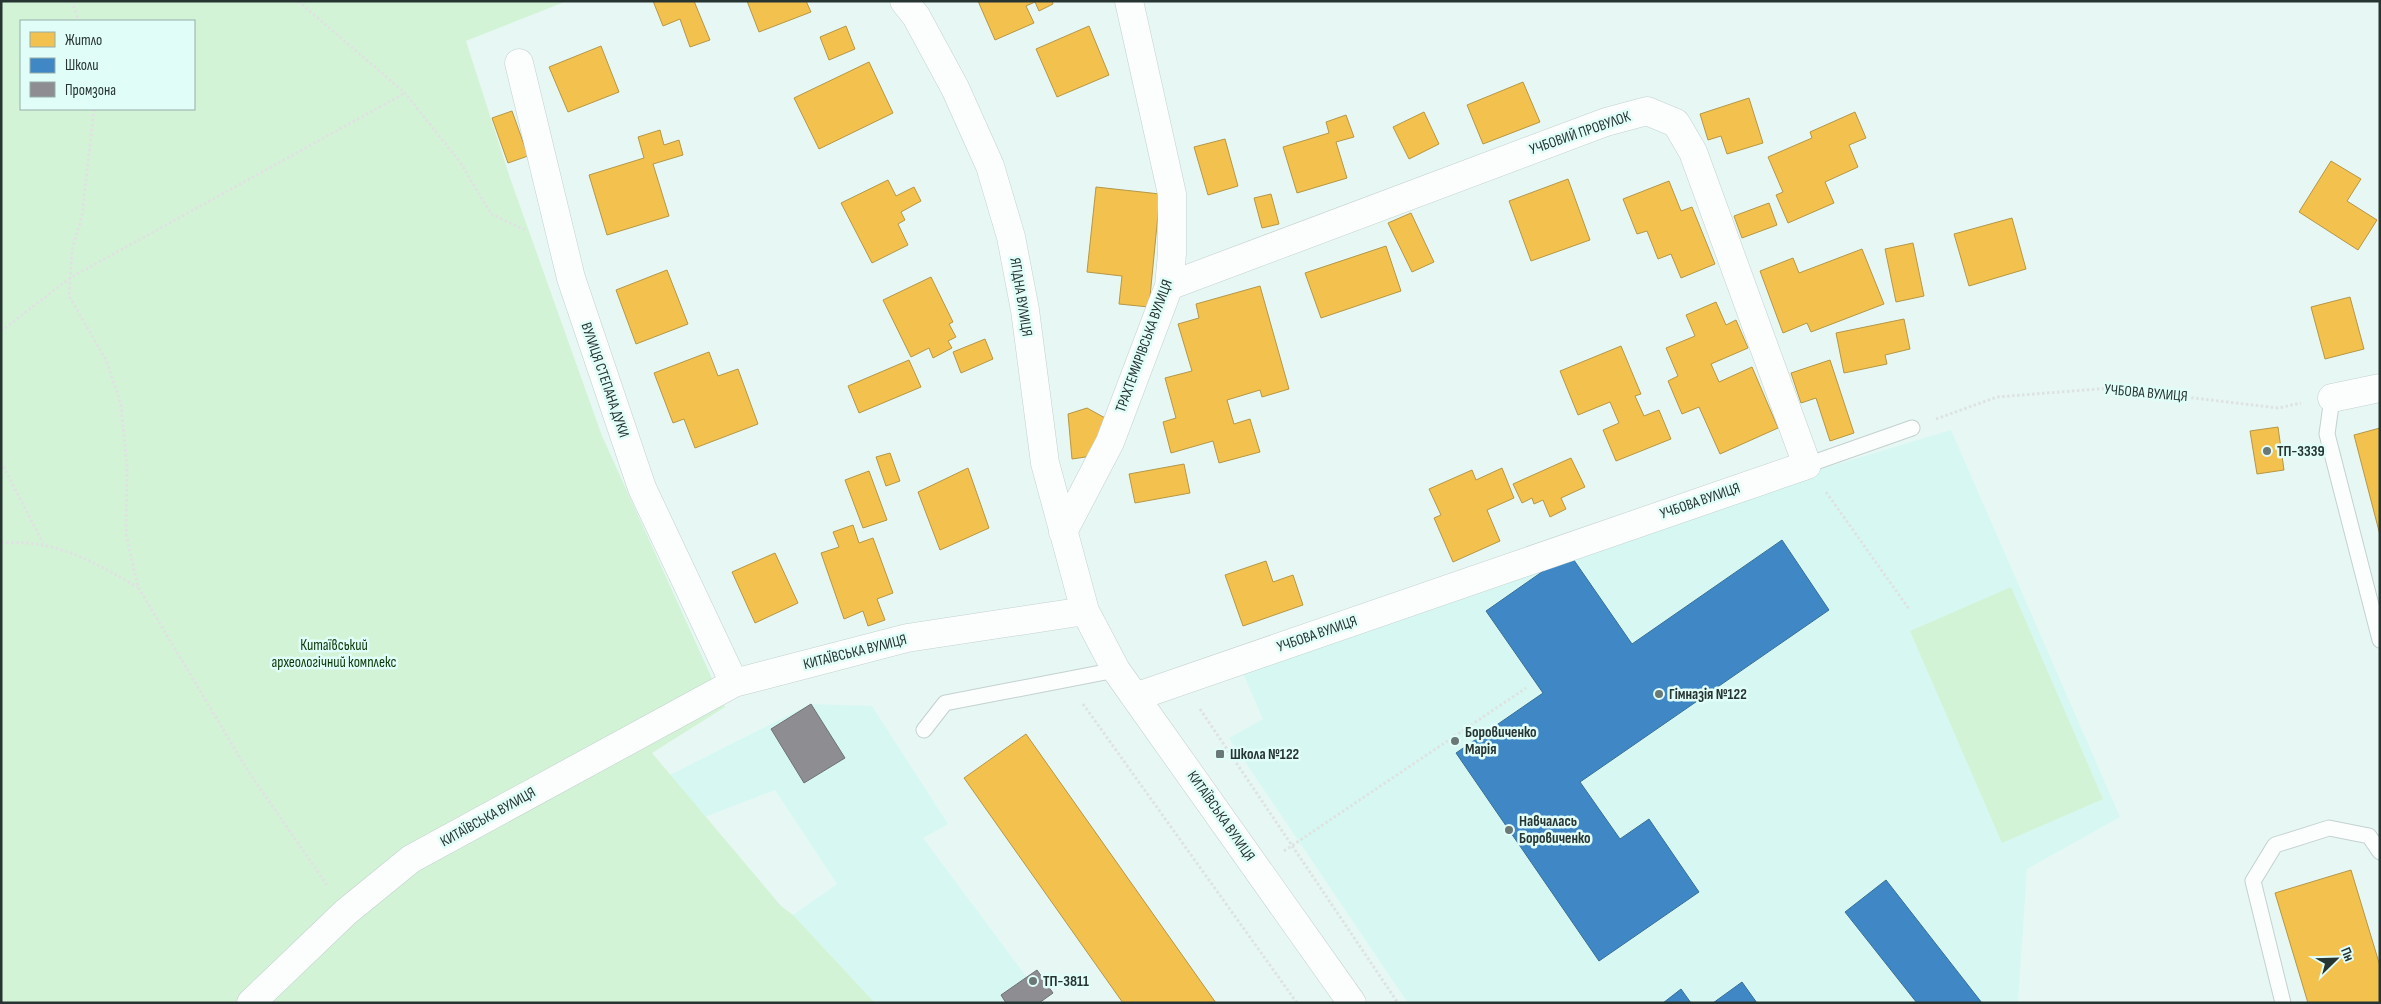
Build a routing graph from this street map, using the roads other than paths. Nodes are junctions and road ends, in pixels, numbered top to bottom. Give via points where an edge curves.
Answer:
1 (904, 1) edge
2 (1129, 1) edge
3 (519, 62) dead end
4 (1169, 286) junction
5 (2380, 388) edge
6 (2332, 398) joint
7 (1912, 428) road end
8 (1807, 465) junction
9 (1063, 532) junction
10 (1085, 611) junction
11 (2380, 640) edge
12 (1116, 670) junction
13 (734, 683) junction
14 (1135, 698) junction
15 (924, 730) dead end
16 (2380, 852) edge
17 (251, 1003) edge
18 (1352, 1003) edge
19 (2283, 1003) edge

1 - 9 street, ЯГІДНА ВУЛИЦЯ via 916,16 955,88 990,166 1006,220 1025,310 1045,463
2 - 4 street, ТРАХТЕМИРІВСЬКА ВУЛИЦЯ via 1172,194
3 - 13 street, ВУЛИЦЯ СТЕПАНА ДУКИ via 571,278 642,488
4 - 8 street, УЧБОВИЙ ПРОВУЛОК via 1606,122 1647,111 1676,123 1693,152
4 - 9 street, ТРАХТЕМИРІВСЬКА ВУЛИЦЯ via 1110,442
5 - 6 street
6 - 11 lane via 2327,434
7 - 8 lane, УЧБОВА ВУЛИЦЯ
8 - 14 street, УЧБОВА ВУЛИЦЯ
9 - 10 street, ЯГІДНА ВУЛИЦЯ
10 - 12 street, КИТАЇВСЬКА ВУЛИЦЯ
10 - 13 street, КИТАЇВСЬКА ВУЛИЦЯ via 907,638
12 - 14 street, КИТАЇВСЬКА ВУЛИЦЯ
12 - 15 lane via 945,703
13 - 17 street, КИТАЇВСЬКА ВУЛИЦЯ via 411,859 346,912
14 - 18 street, КИТАЇВСЬКА ВУЛИЦЯ via 1162,731
16 - 19 lane via 2369,836 2329,828 2275,845 2253,881

